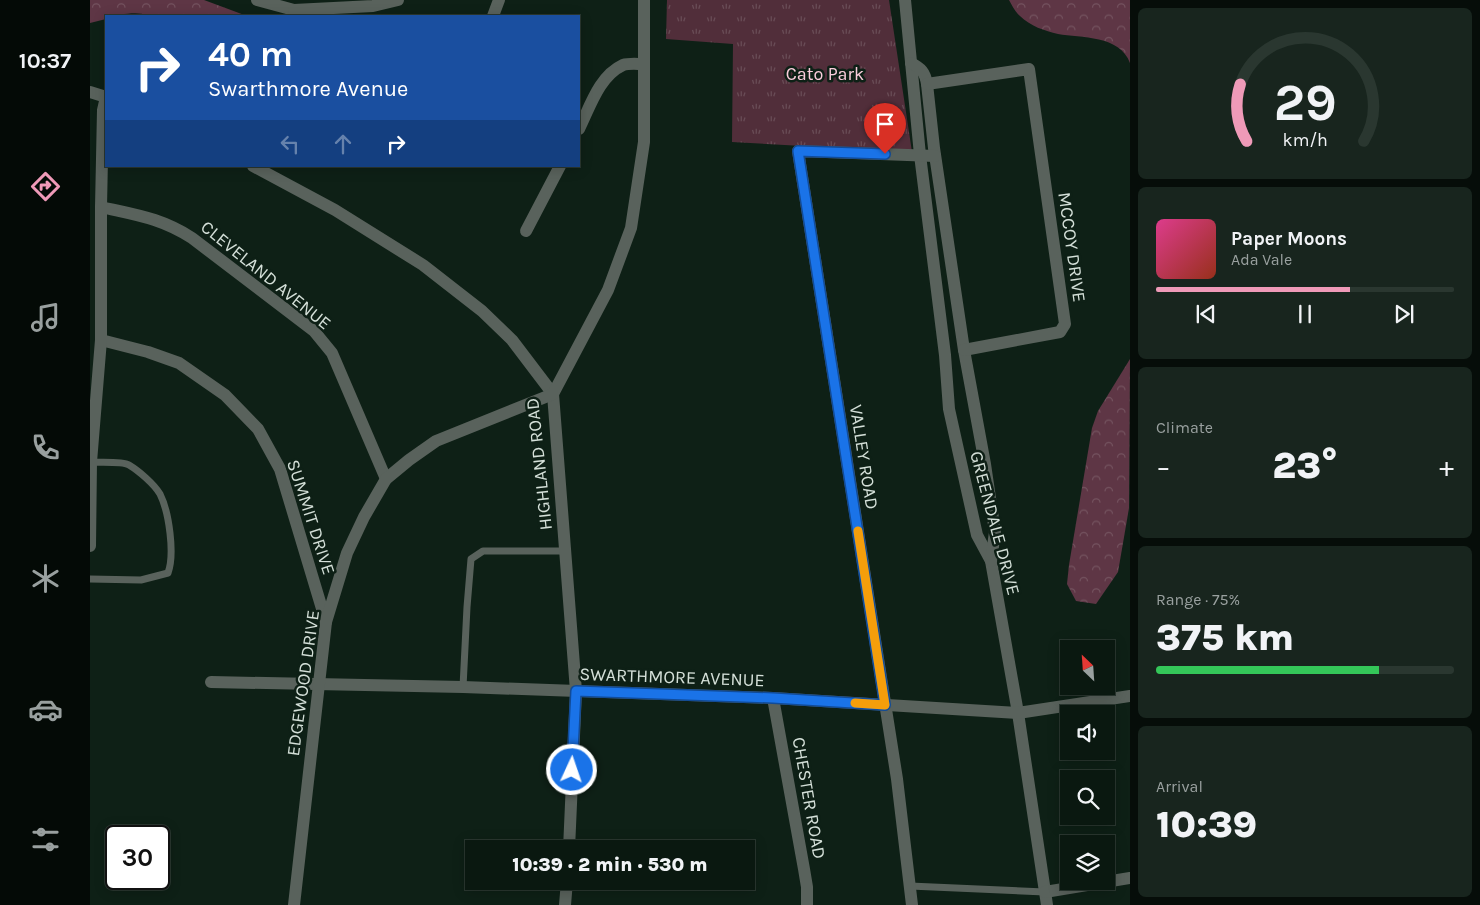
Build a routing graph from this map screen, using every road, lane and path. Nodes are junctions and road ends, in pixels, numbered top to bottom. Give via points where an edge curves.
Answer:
1 (258, 0) edge
2 (398, 0) edge
3 (499, 0) edge
4 (644, 0) edge
5 (905, 0) edge
6 (298, 13) edge
7 (493, 15) edge
8 (911, 62) junction
9 (643, 64) junction
10 (927, 84) junction
11 (90, 92) edge
12 (105, 97) edge
13 (105, 101) edge
14 (580, 127) edge
15 (920, 155) junction
16 (935, 156) junction
17 (255, 167) edge
18 (559, 167) edge
19 (101, 207) junction
20 (526, 231) dead end
21 (101, 340) junction
22 (964, 350) junction
23 (553, 394) junction
24 (93, 400) edge
25 (90, 462) edge
26 (386, 479) junction
27 (90, 546) edge
28 (565, 551) junction
29 (991, 561) junction
30 (90, 579) edge
31 (326, 622) junction
32 (212, 682) dead end
33 (319, 684) junction
34 (463, 687) junction
35 (576, 691) junction
36 (1130, 696) edge
37 (773, 698) junction
38 (885, 705) junction
39 (1018, 713) junction
40 (569, 840) edge
41 (1130, 878) edge
42 (910, 886) junction
43 (567, 890) edge
44 (1045, 892) junction
45 (294, 905) edge
46 (566, 905) edge
47 (807, 905) edge
48 (912, 905) edge
49 (1047, 905) edge

1 - 6 street
2 - 6 street via 373,6
3 - 7 street
4 - 9 street
5 - 8 street, GREENDALE DRIVE
8 - 10 street via 925,74
8 - 15 street, GREENDALE DRIVE
9 - 14 street via 625,65 610,74
9 - 23 street via 644,142 631,228 608,290
10 - 16 street
10 - 22 street, MCCOY DRIVE via 1029,69 1065,324 1060,332
11 - 12 street
13 - 19 street
15 - 16 street, VALLEY ROAD
15 - 29 street, GREENDALE DRIVE via 949,410 977,535
15 - 38 street, VALLEY ROAD via 798,151
16 - 22 street
17 - 23 street, HIGHLAND ROAD via 335,210 423,265 482,311 512,340
18 - 20 street
19 - 21 street
19 - 26 street, CLEVELAND AVENUE via 174,226 314,331 332,353
21 - 24 street
21 - 31 street, SUMMIT DRIVE via 179,363 225,394 258,429 280,469
22 - 29 street via 995,532
23 - 26 street, EDGEWOOD DRIVE via 436,441
23 - 28 street, HIGHLAND ROAD
24 - 25 street
25 - 27 street
25 - 30 lane via 127,464 152,484 160,494 171,533 172,564 168,573 140,580
26 - 31 street, EDGEWOOD DRIVE via 347,553
28 - 34 lane via 483,552 471,559
28 - 35 street, HIGHLAND ROAD
29 - 39 street, GREENDALE DRIVE
31 - 33 street, EDGEWOOD DRIVE
32 - 33 street, SWARTHMORE AVENUE
33 - 34 street, SWARTHMORE AVENUE
33 - 45 street, EDGEWOOD DRIVE
34 - 35 street, SWARTHMORE AVENUE
35 - 37 street, SWARTHMORE AVENUE
35 - 40 street, HIGHLAND ROAD
36 - 39 street, SWARTHMORE AVENUE
37 - 38 street, SWARTHMORE AVENUE
37 - 47 street, CHESTER ROAD via 807,887
38 - 39 street, SWARTHMORE AVENUE
38 - 42 street, VALLEY ROAD
39 - 44 street, GREENDALE DRIVE
41 - 44 street
42 - 44 lane
42 - 48 street, VALLEY ROAD
43 - 46 street
44 - 49 street, GREENDALE DRIVE

